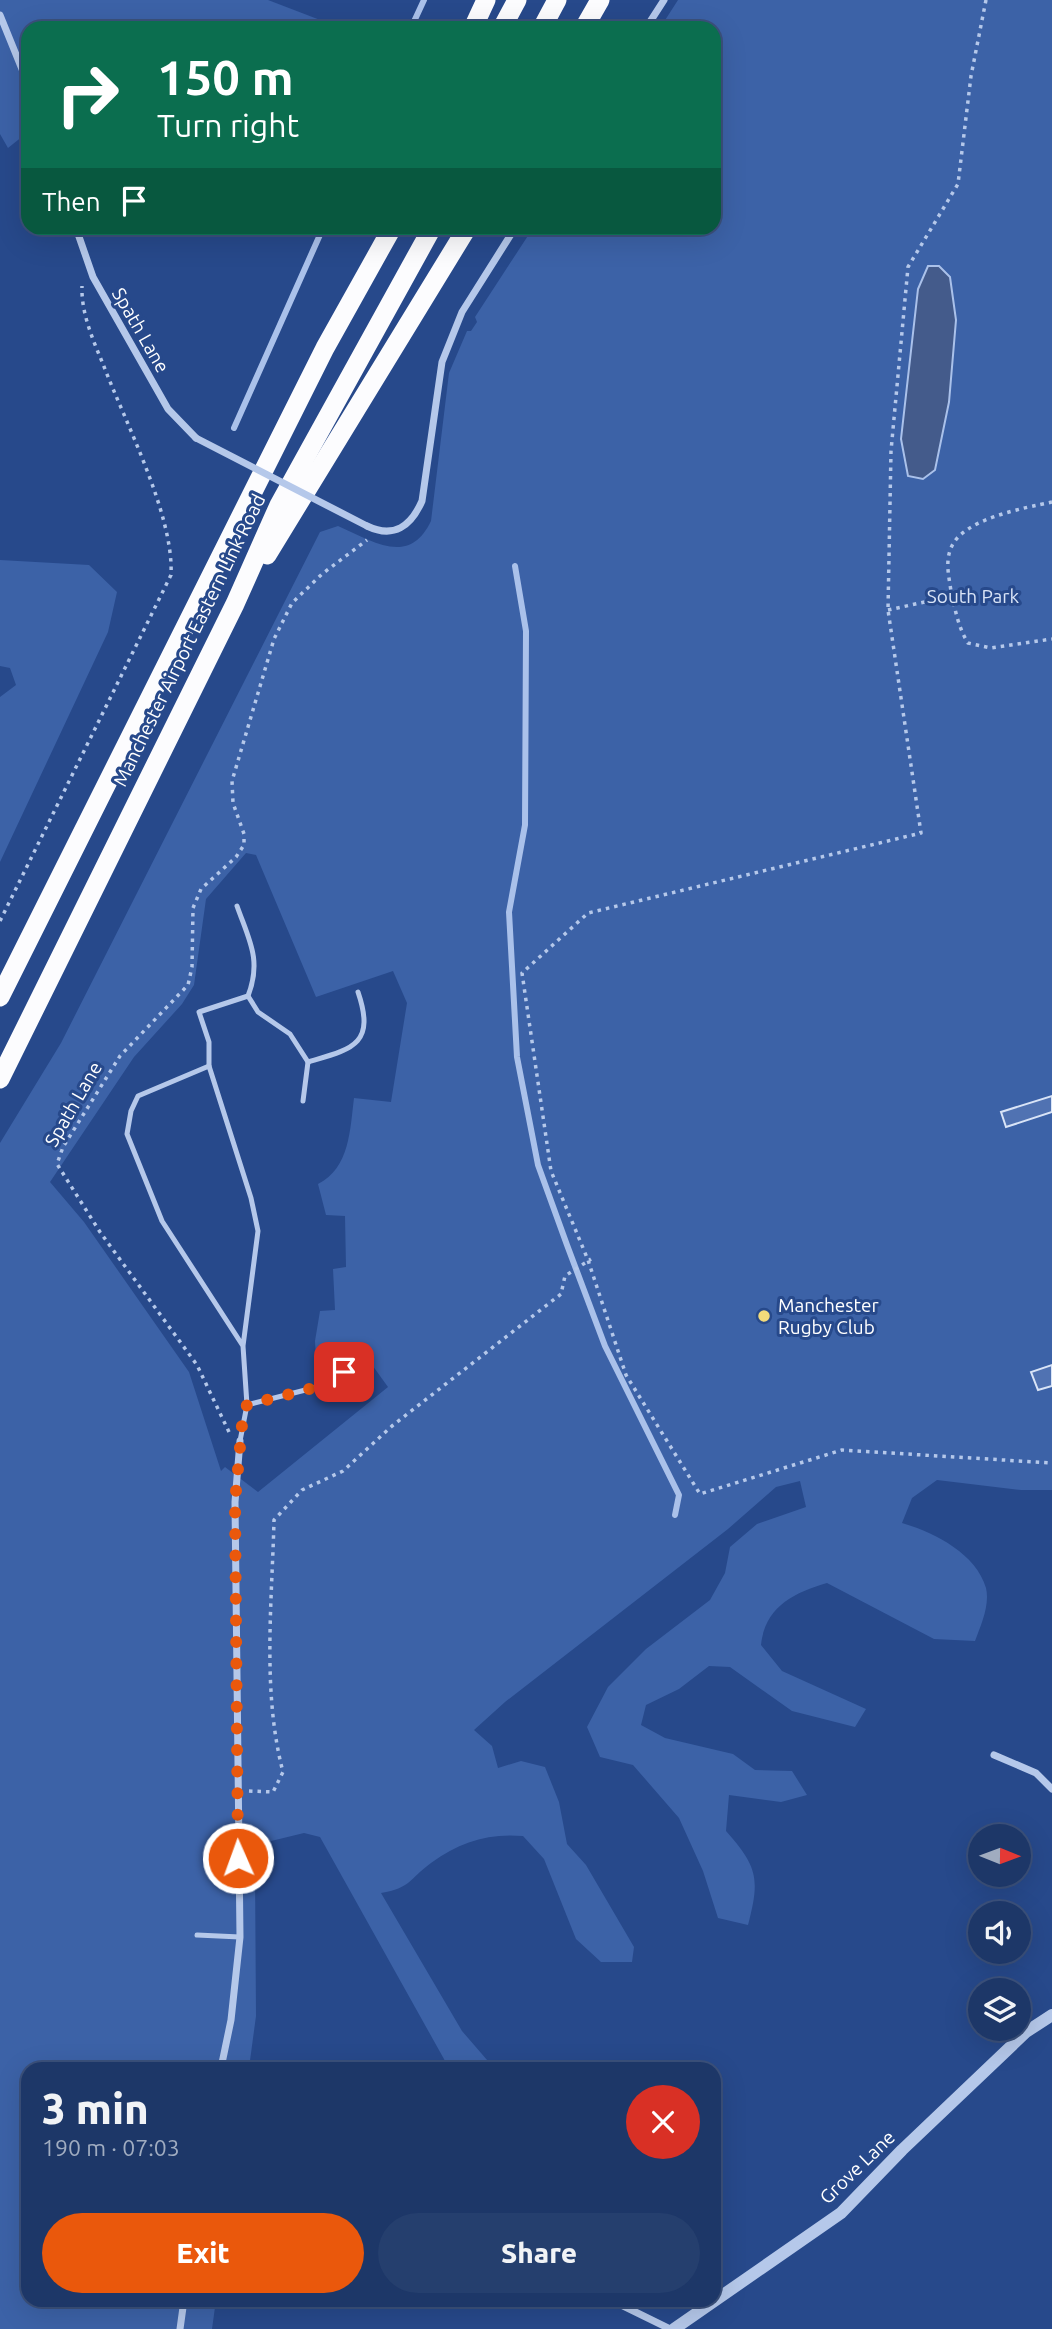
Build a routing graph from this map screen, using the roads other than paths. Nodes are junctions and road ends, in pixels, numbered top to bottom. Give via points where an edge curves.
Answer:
1 (486, 0) edge
2 (517, 0) edge
3 (557, 0) edge
4 (600, 0) edge
5 (664, 0) edge
6 (0, 15) edge
7 (476, 21) edge
8 (506, 21) edge
9 (546, 21) edge
10 (588, 21) edge
11 (650, 21) edge
12 (21, 67) edge
13 (78, 235) edge
14 (378, 235) edge
15 (388, 235) edge
16 (428, 235) edge
17 (463, 235) edge
18 (511, 235) edge
19 (326, 348) junction
20 (235, 604) junction
21 (237, 906) dead end
22 (358, 992) dead end
23 (248, 996) junction
24 (0, 997) edge
25 (308, 1062) junction
26 (209, 1066) junction
27 (0, 1079) edge
28 (303, 1101) dead end
29 (243, 1346) junction
30 (362, 1360) dead end
31 (247, 1405) junction
32 (240, 1441) joint
33 (994, 1755) dead end
34 (1052, 1790) edge
35 (198, 1936) dead end
36 (240, 1937) junction
37 (1052, 2015) edge
38 (221, 2062) edge
39 (721, 2295) edge
40 (183, 2307) edge
41 (626, 2307) edge
42 (704, 2307) edge
43 (180, 2329) edge
44 (672, 2329) edge

1 - 7 highway
2 - 8 highway
3 - 9 highway
4 - 10 highway
5 - 11 street
6 - 12 street
13 - 18 street, Spath Lane, bridge via 93,276 168,409 195,438 371,527 394,531 406,526 422,501 442,362 462,312
14 - 19 highway
15 - 19 highway, Manchester Airport Eastern Link Road
16 - 20 highway, Manchester Airport Eastern Link Road via 279,505
17 - 20 highway
19 - 24 highway, Manchester Airport Eastern Link Road
20 - 27 highway, Manchester Airport Eastern Link Road
21 - 23 lane via 256,966
22 - 25 lane via 364,1020 357,1044
23 - 25 lane via 258,1012 290,1034
23 - 26 lane via 199,1012 209,1042
25 - 28 lane
26 - 29 lane via 258,1231
26 - 29 lane via 138,1096 127,1134 162,1222
29 - 31 lane
30 - 31 lane via 325,1385
31 - 32 lane
32 - 36 street via 235,1502
33 - 34 street via 1036,1773
35 - 36 lane
36 - 38 street
37 - 39 street, Grove Lane via 1026,2032 841,2213
40 - 43 street
41 - 44 street
42 - 44 street, Grove Lane

